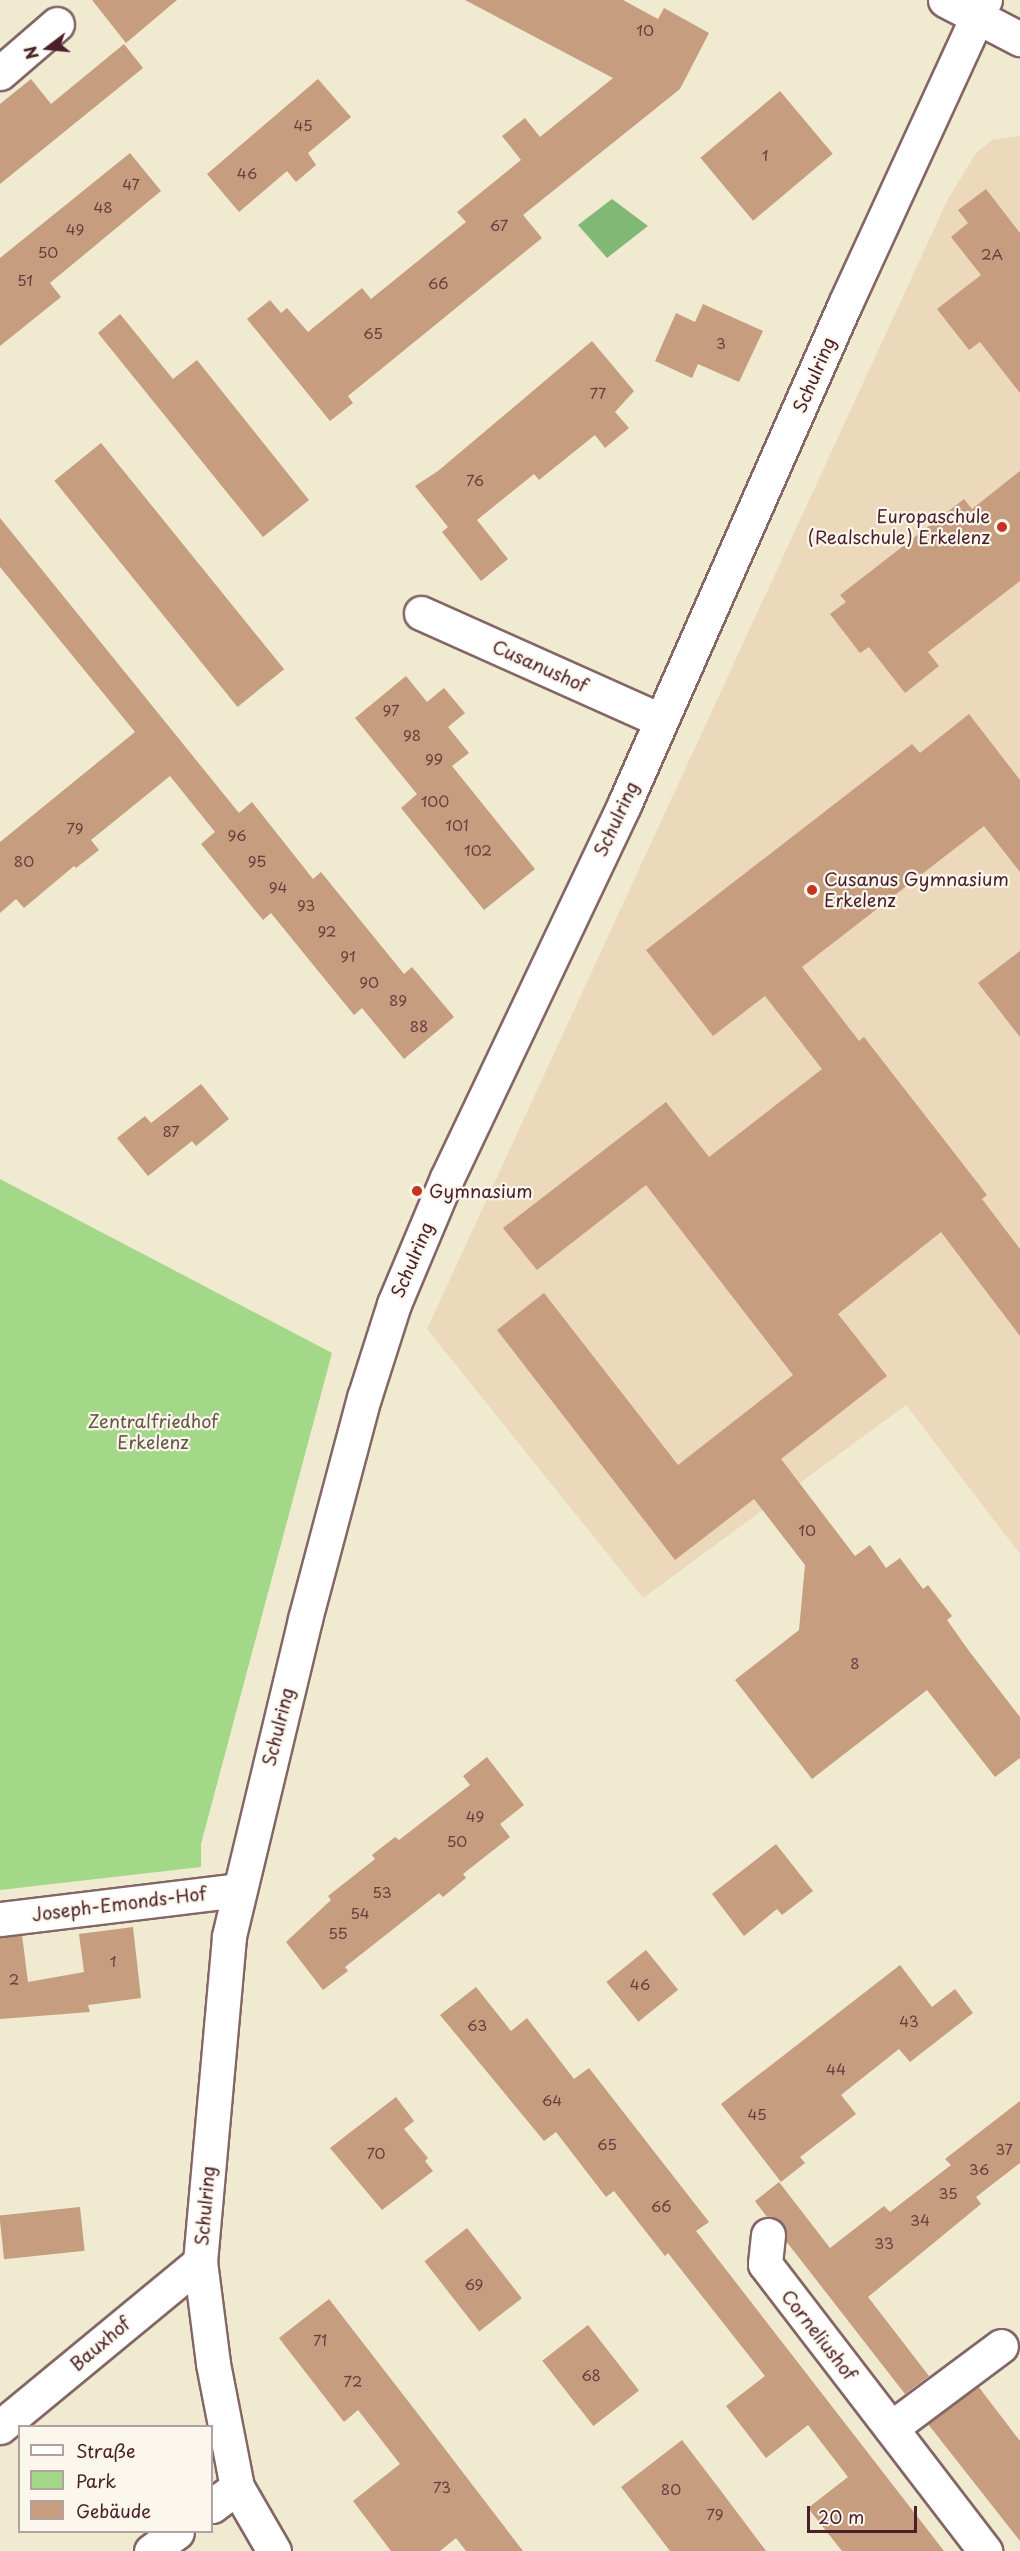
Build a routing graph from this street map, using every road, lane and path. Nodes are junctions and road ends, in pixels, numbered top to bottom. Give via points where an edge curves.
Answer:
1 (945, 0) edge
2 (981, 8) edge
3 (57, 24) dead end
4 (1020, 39) edge
5 (0, 73) edge
6 (421, 613) dead end
7 (660, 720) junction
8 (238, 1890) junction
9 (0, 1919) edge
10 (768, 2235) dead end
11 (200, 2262) junction
12 (1001, 2346) dead end
13 (0, 2427) edge
14 (891, 2428) junction
15 (237, 2487) junction
16 (213, 2505) edge
17 (176, 2533) edge
18 (151, 2551) edge
19 (274, 2551) edge
20 (985, 2551) edge

1 - 2 street
2 - 4 street
2 - 7 street, Schulring
3 - 5 street
6 - 7 street, Cusanushof
7 - 8 street, Schulring via 624,805 447,1178 394,1304 310,1597
8 - 9 street, Joseph-Emonds-Hof
8 - 11 street, Schulring via 229,1935
10 - 14 street, Corneliushof via 765,2264
11 - 13 street, Bauxhof
11 - 15 street, Schulring via 213,2363
12 - 14 street
14 - 20 street, Corneliushof
15 - 16 street
15 - 19 street, Schulring
17 - 18 street

